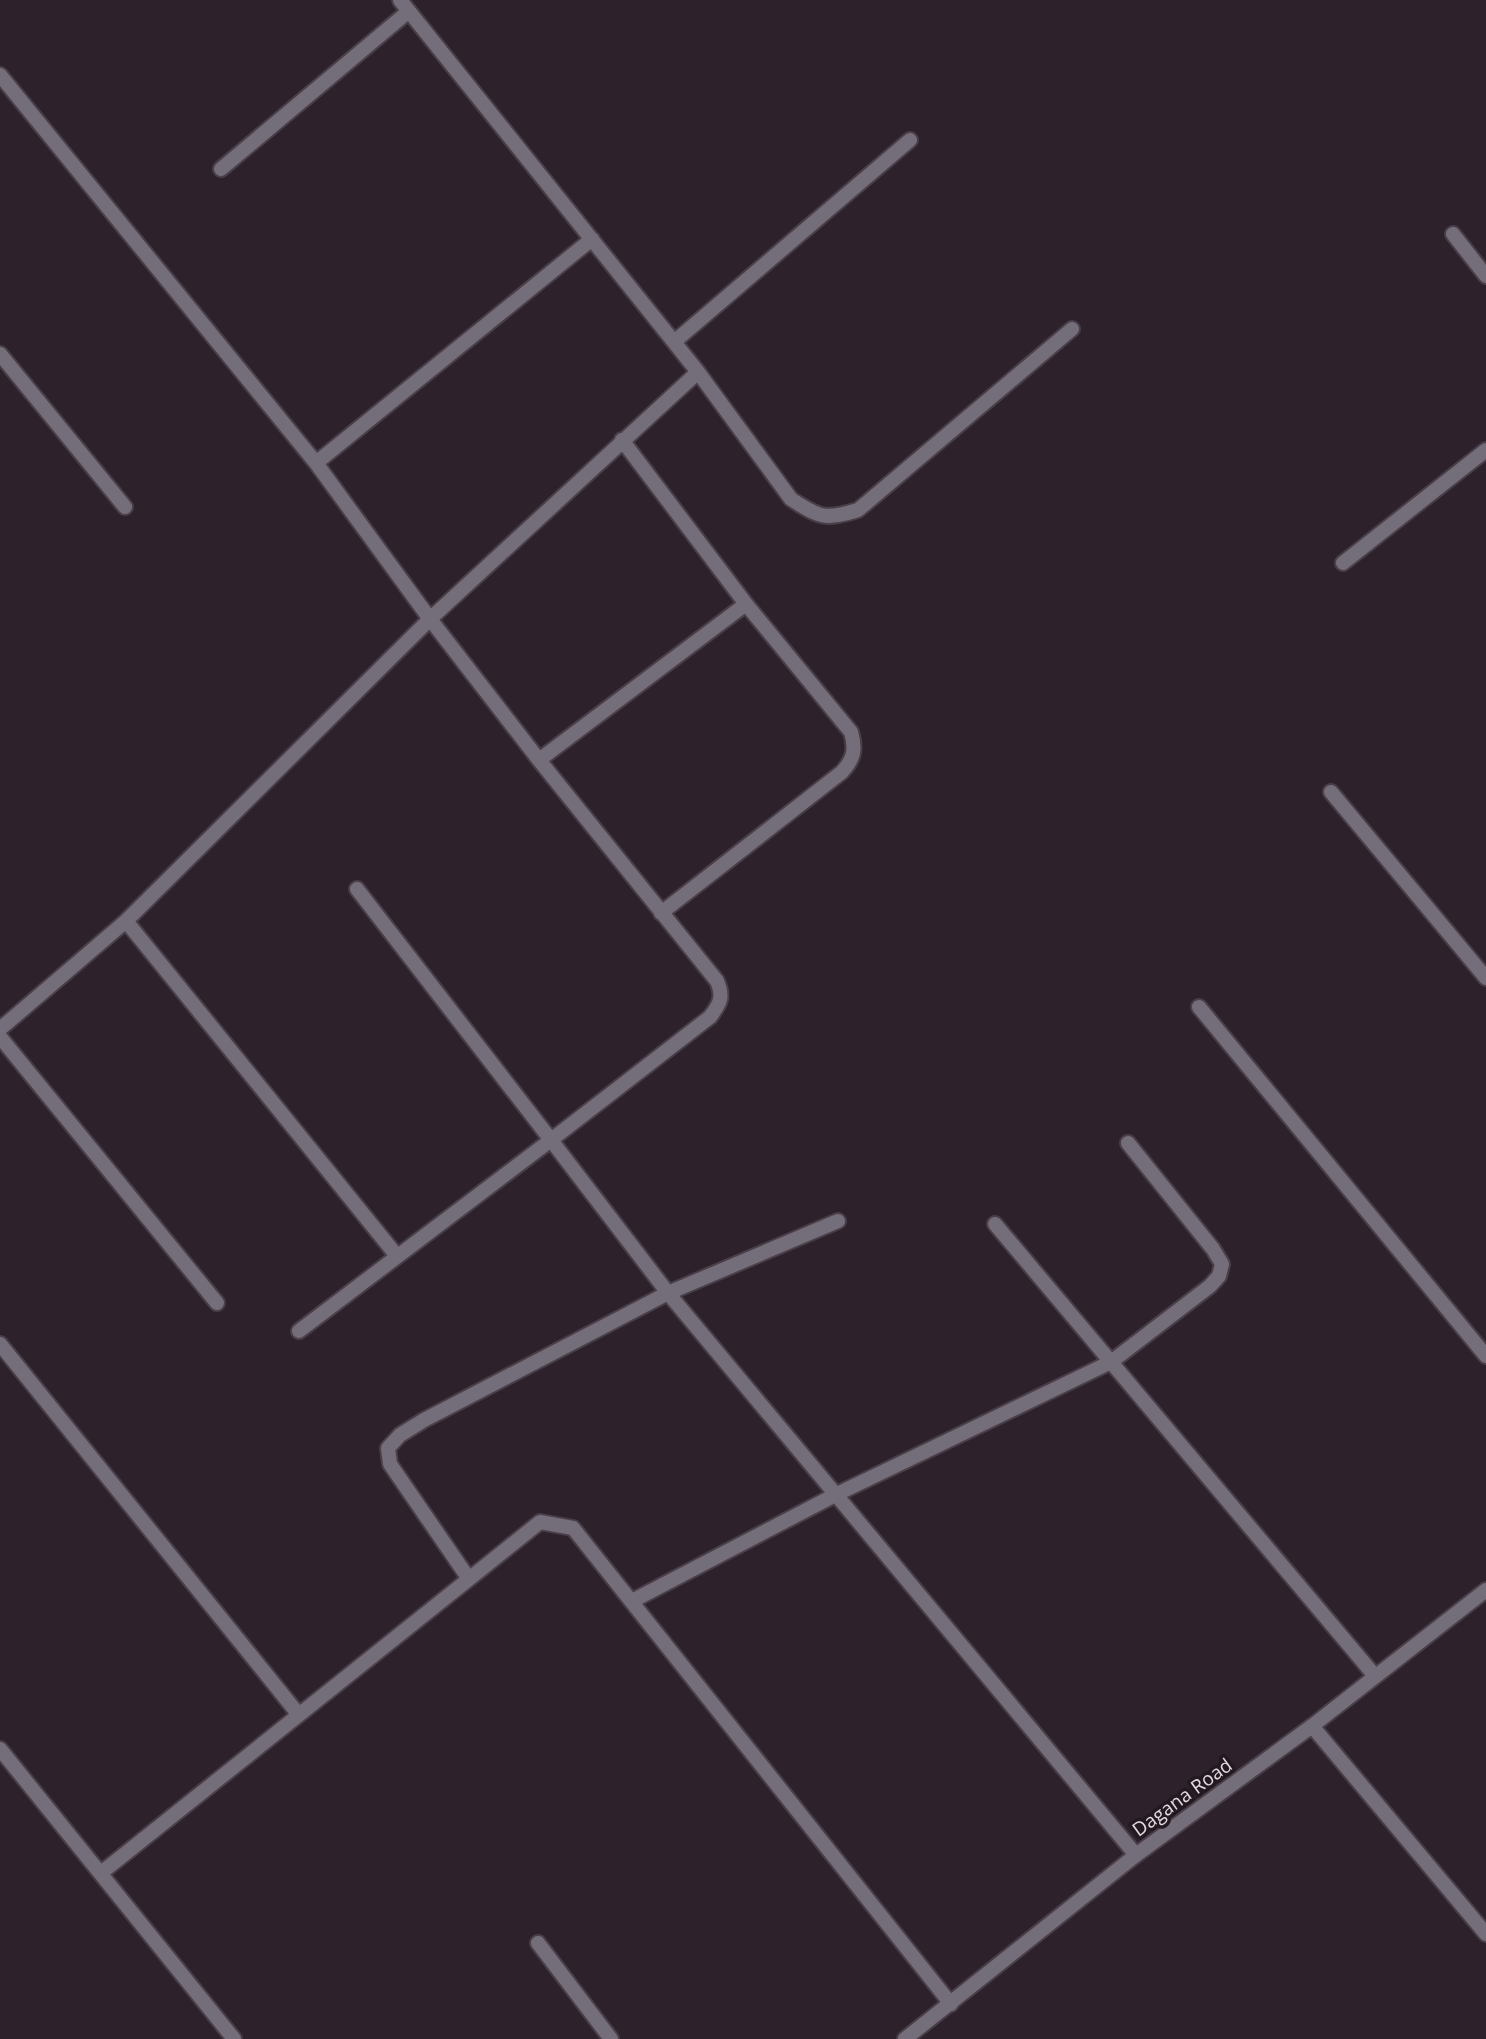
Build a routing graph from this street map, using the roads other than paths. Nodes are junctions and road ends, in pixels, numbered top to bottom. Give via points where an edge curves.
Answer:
1 (404, 6) edge
2 (0, 75) edge
3 (910, 139) dead end
4 (221, 169) dead end
5 (1453, 234) dead end
6 (592, 239) junction
7 (1486, 276) edge
8 (1072, 329) dead end
9 (674, 342) junction
10 (0, 354) edge
11 (698, 372) junction
12 (622, 440) junction
13 (1486, 450) edge
14 (316, 463) junction
15 (125, 507) dead end
16 (1343, 563) dead end
17 (746, 604) junction
18 (430, 619) junction
19 (539, 760) junction
20 (1331, 792) dead end
21 (357, 889) dead end
22 (661, 913) junction
23 (126, 921) junction
24 (1486, 978) edge
25 (1199, 1007) dead end
26 (0, 1029) edge
27 (0, 1037) edge
28 (551, 1140) junction
29 (1128, 1143) dead end
30 (838, 1221) dead end
31 (995, 1224) dead end
32 (397, 1256) junction
33 (668, 1293) junction
34 (217, 1303) dead end
35 (299, 1331) dead end
36 (0, 1344) edge
37 (1486, 1356) edge
38 (1111, 1362) junction
39 (837, 1494) junction
40 (469, 1579) junction
41 (1486, 1590) edge
42 (632, 1601) junction
43 (1375, 1676) junction
44 (299, 1715) junction
45 (1312, 1726) junction
46 (0, 1749) edge
47 (1136, 1855) junction
48 (101, 1873) junction
49 (1486, 1934) edge
50 (538, 1943) dead end
51 (951, 2004) junction
52 (912, 2037) edge
53 (234, 2039) edge
54 (611, 2039) edge

1 - 4 street
1 - 6 street
2 - 14 street
3 - 9 street
5 - 7 street
6 - 9 street
6 - 14 street
8 - 11 street via 858,510 833,517 813,513 791,499
9 - 11 street
10 - 15 street
11 - 12 street
12 - 17 street
12 - 18 street
13 - 16 street
14 - 18 street
17 - 19 street
17 - 22 street via 851,732 856,747 842,772
18 - 19 street
18 - 23 street
19 - 22 street
20 - 24 street
21 - 28 street
22 - 28 street via 718,981 723,993 719,1006
23 - 26 street
23 - 32 street
25 - 37 street
27 - 34 street
28 - 32 street
28 - 33 street
29 - 38 street via 1222,1264 1210,1286
30 - 33 street
31 - 38 street
32 - 35 street
33 - 39 street
33 - 40 street via 424,1420 388,1448 390,1464
36 - 44 street
38 - 39 street
38 - 43 street
39 - 42 street
39 - 47 street
40 - 42 street via 540,1522 573,1528
40 - 44 street
41 - 43 street, Dagana Road
42 - 51 street
43 - 45 street, Dagana Road
44 - 48 street
45 - 47 street, Dagana Road
45 - 49 street
46 - 48 street
47 - 51 street, Dagana Road
48 - 53 street
50 - 54 street
51 - 52 street, Dagana Road

